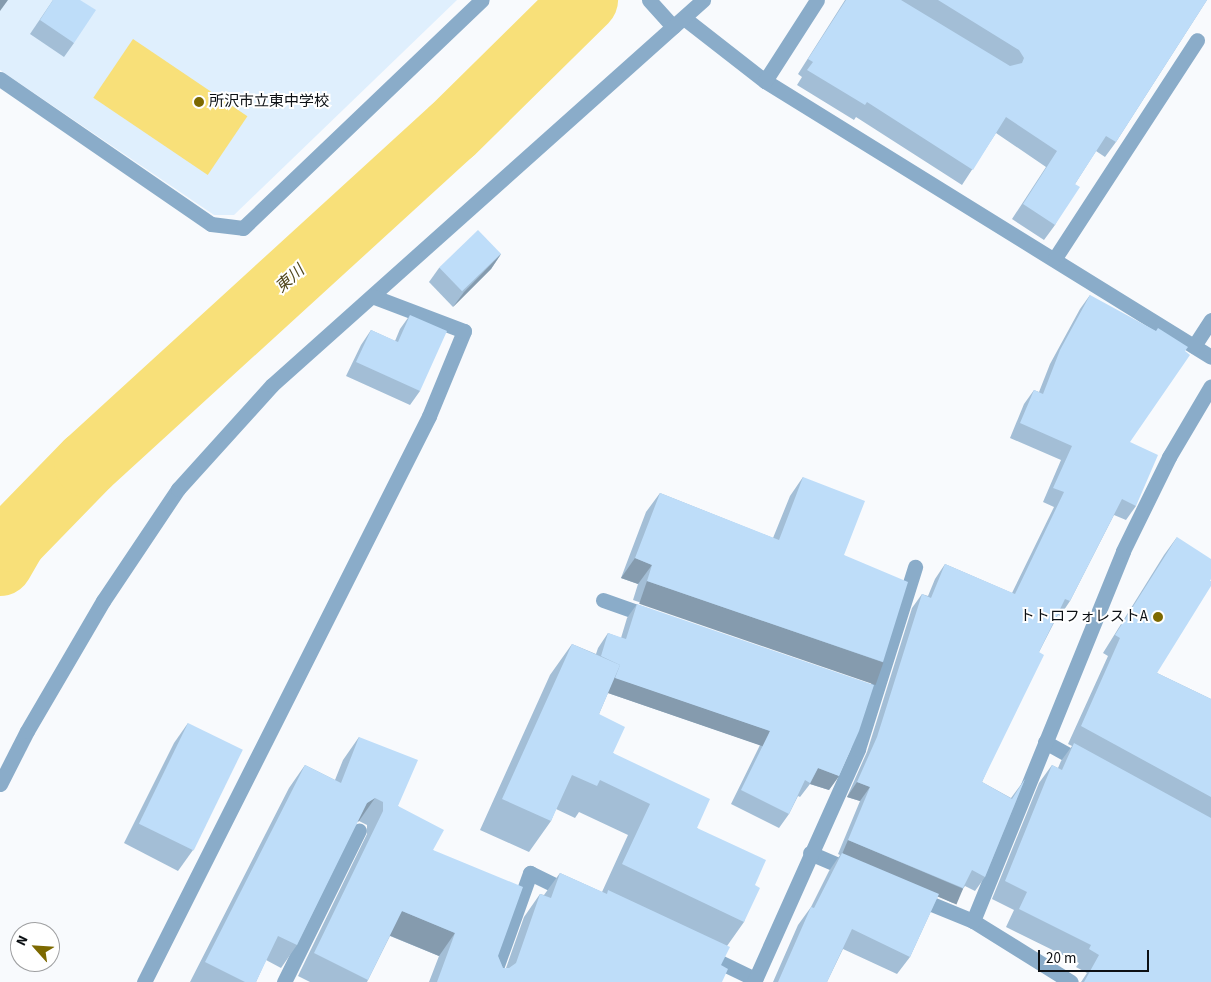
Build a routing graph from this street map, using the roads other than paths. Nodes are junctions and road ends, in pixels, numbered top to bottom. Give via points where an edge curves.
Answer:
1 (482, 0) edge
2 (648, 0) edge
3 (703, 0) edge
4 (817, 0) edge
5 (674, 21) junction
6 (1197, 40) dead end
7 (0, 78) edge
8 (765, 81) junction
9 (1055, 258) junction
10 (372, 296) junction
11 (1211, 320) edge
12 (1194, 346) junction
13 (1211, 356) edge
14 (1211, 386) edge
15 (915, 567) dead end
16 (603, 600) dead end
17 (669, 623) edge
18 (857, 687) edge
19 (876, 694) junction
20 (1045, 742) junction
21 (1097, 770) edge
22 (0, 784) edge
23 (359, 830) edge
24 (810, 853) junction
25 (864, 876) edge
26 (900, 891) edge
27 (584, 899) edge
28 (973, 921) junction
29 (692, 949) edge
30 (754, 980) edge
31 (144, 982) edge
32 (284, 982) edge
33 (491, 982) edge
34 (1071, 982) edge

1 - 7 street via 243,228 211,224
2 - 5 street
3 - 5 street
4 - 8 street
5 - 8 street
5 - 10 street
6 - 9 street
8 - 9 street
9 - 12 street
10 - 22 street via 272,386 178,489 103,601 26,731
10 - 31 street via 464,332 429,416
11 - 12 street
12 - 13 street
14 - 20 street via 1169,457 1123,551
15 - 19 street
16 - 17 street
18 - 19 street
19 - 24 street via 858,749
20 - 21 street
20 - 28 street
23 - 32 street
24 - 25 street
24 - 30 street
26 - 28 street
27 - 33 street via 530,873
28 - 34 street
29 - 30 street

